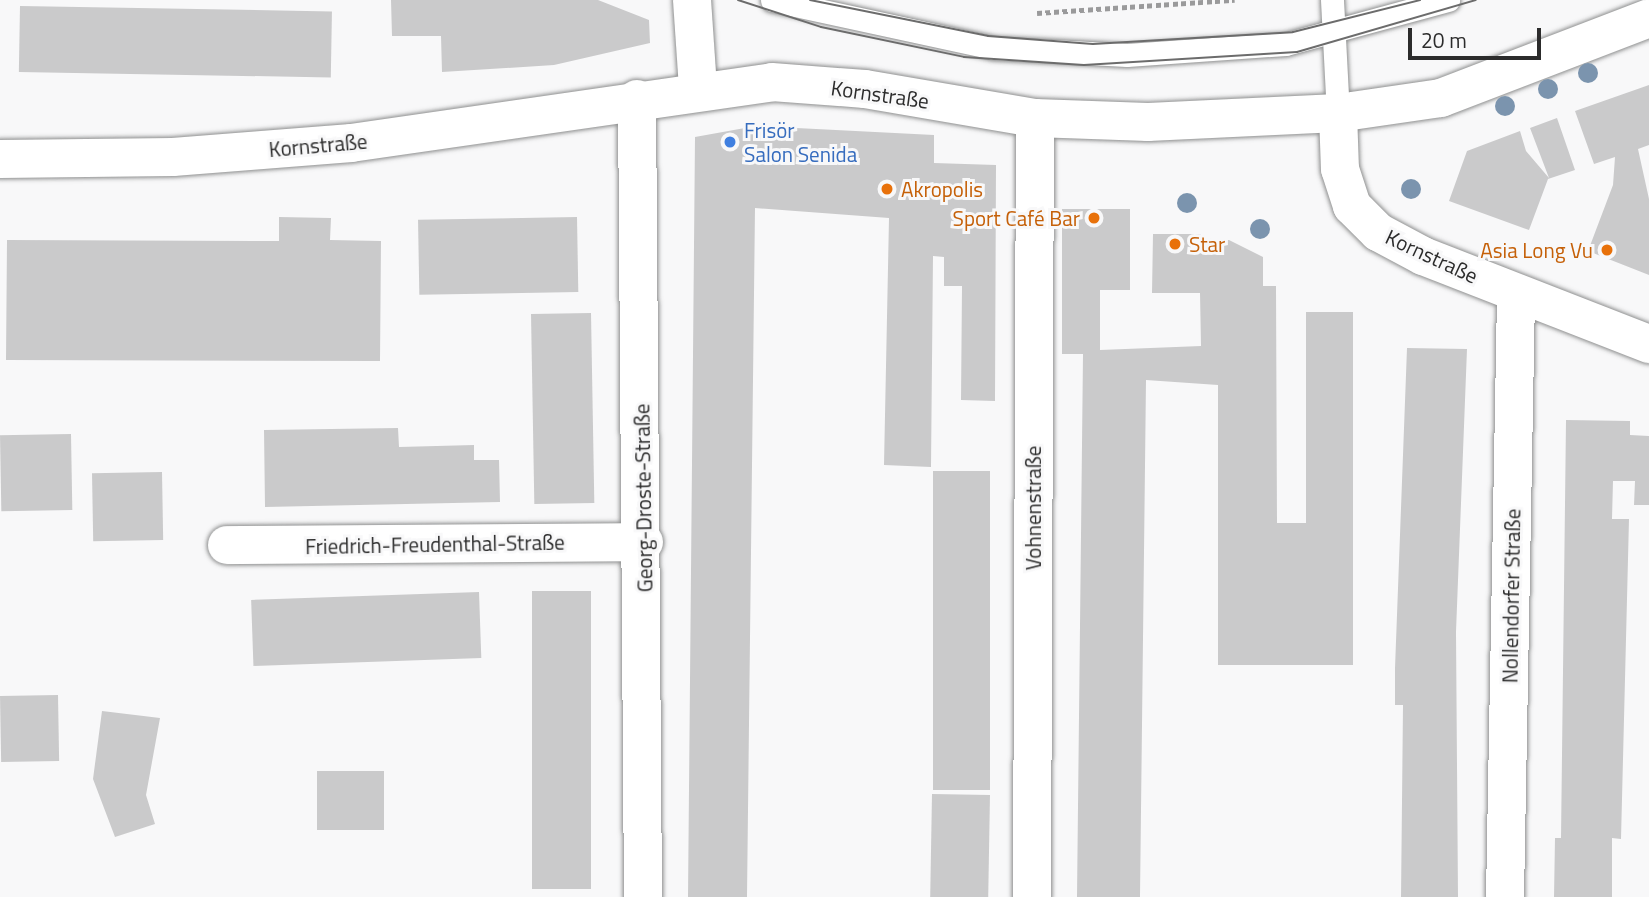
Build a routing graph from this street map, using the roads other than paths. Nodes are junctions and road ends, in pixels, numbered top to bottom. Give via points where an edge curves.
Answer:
1 (772, 0) edge
2 (1332, 0) edge
3 (1448, 0) edge
4 (686, 7) edge
5 (1649, 18) edge
6 (1335, 35) junction
7 (698, 89) junction
8 (637, 99) junction
9 (1338, 113) junction
10 (1035, 118) junction
11 (0, 159) edge
12 (1516, 294) junction
13 (1649, 344) edge
14 (644, 542) junction
15 (227, 545) dead end
16 (643, 897) edge
17 (1032, 897) edge
18 (1505, 897) edge

1 - 6 lane via 920,36 1052,53 1202,53
2 - 6 lane
3 - 6 lane
4 - 7 street
5 - 9 street via 1441,98
6 - 9 lane
7 - 8 street, Kornstraße
7 - 10 street, Kornstraße via 772,82 865,89
8 - 11 street, Kornstraße via 351,143 173,157
8 - 14 street, Georg-Droste-Straße
9 - 10 street, Kornstraße via 1148,122
9 - 12 street, Kornstraße via 1339,169 1352,206 1378,232
10 - 17 street, Vohnenstraße
12 - 13 street, Kornstraße
12 - 18 street, Nollendorfer Straße
14 - 15 street, Friedrich-Freudenthal-Straße
14 - 16 street, Georg-Droste-Straße

